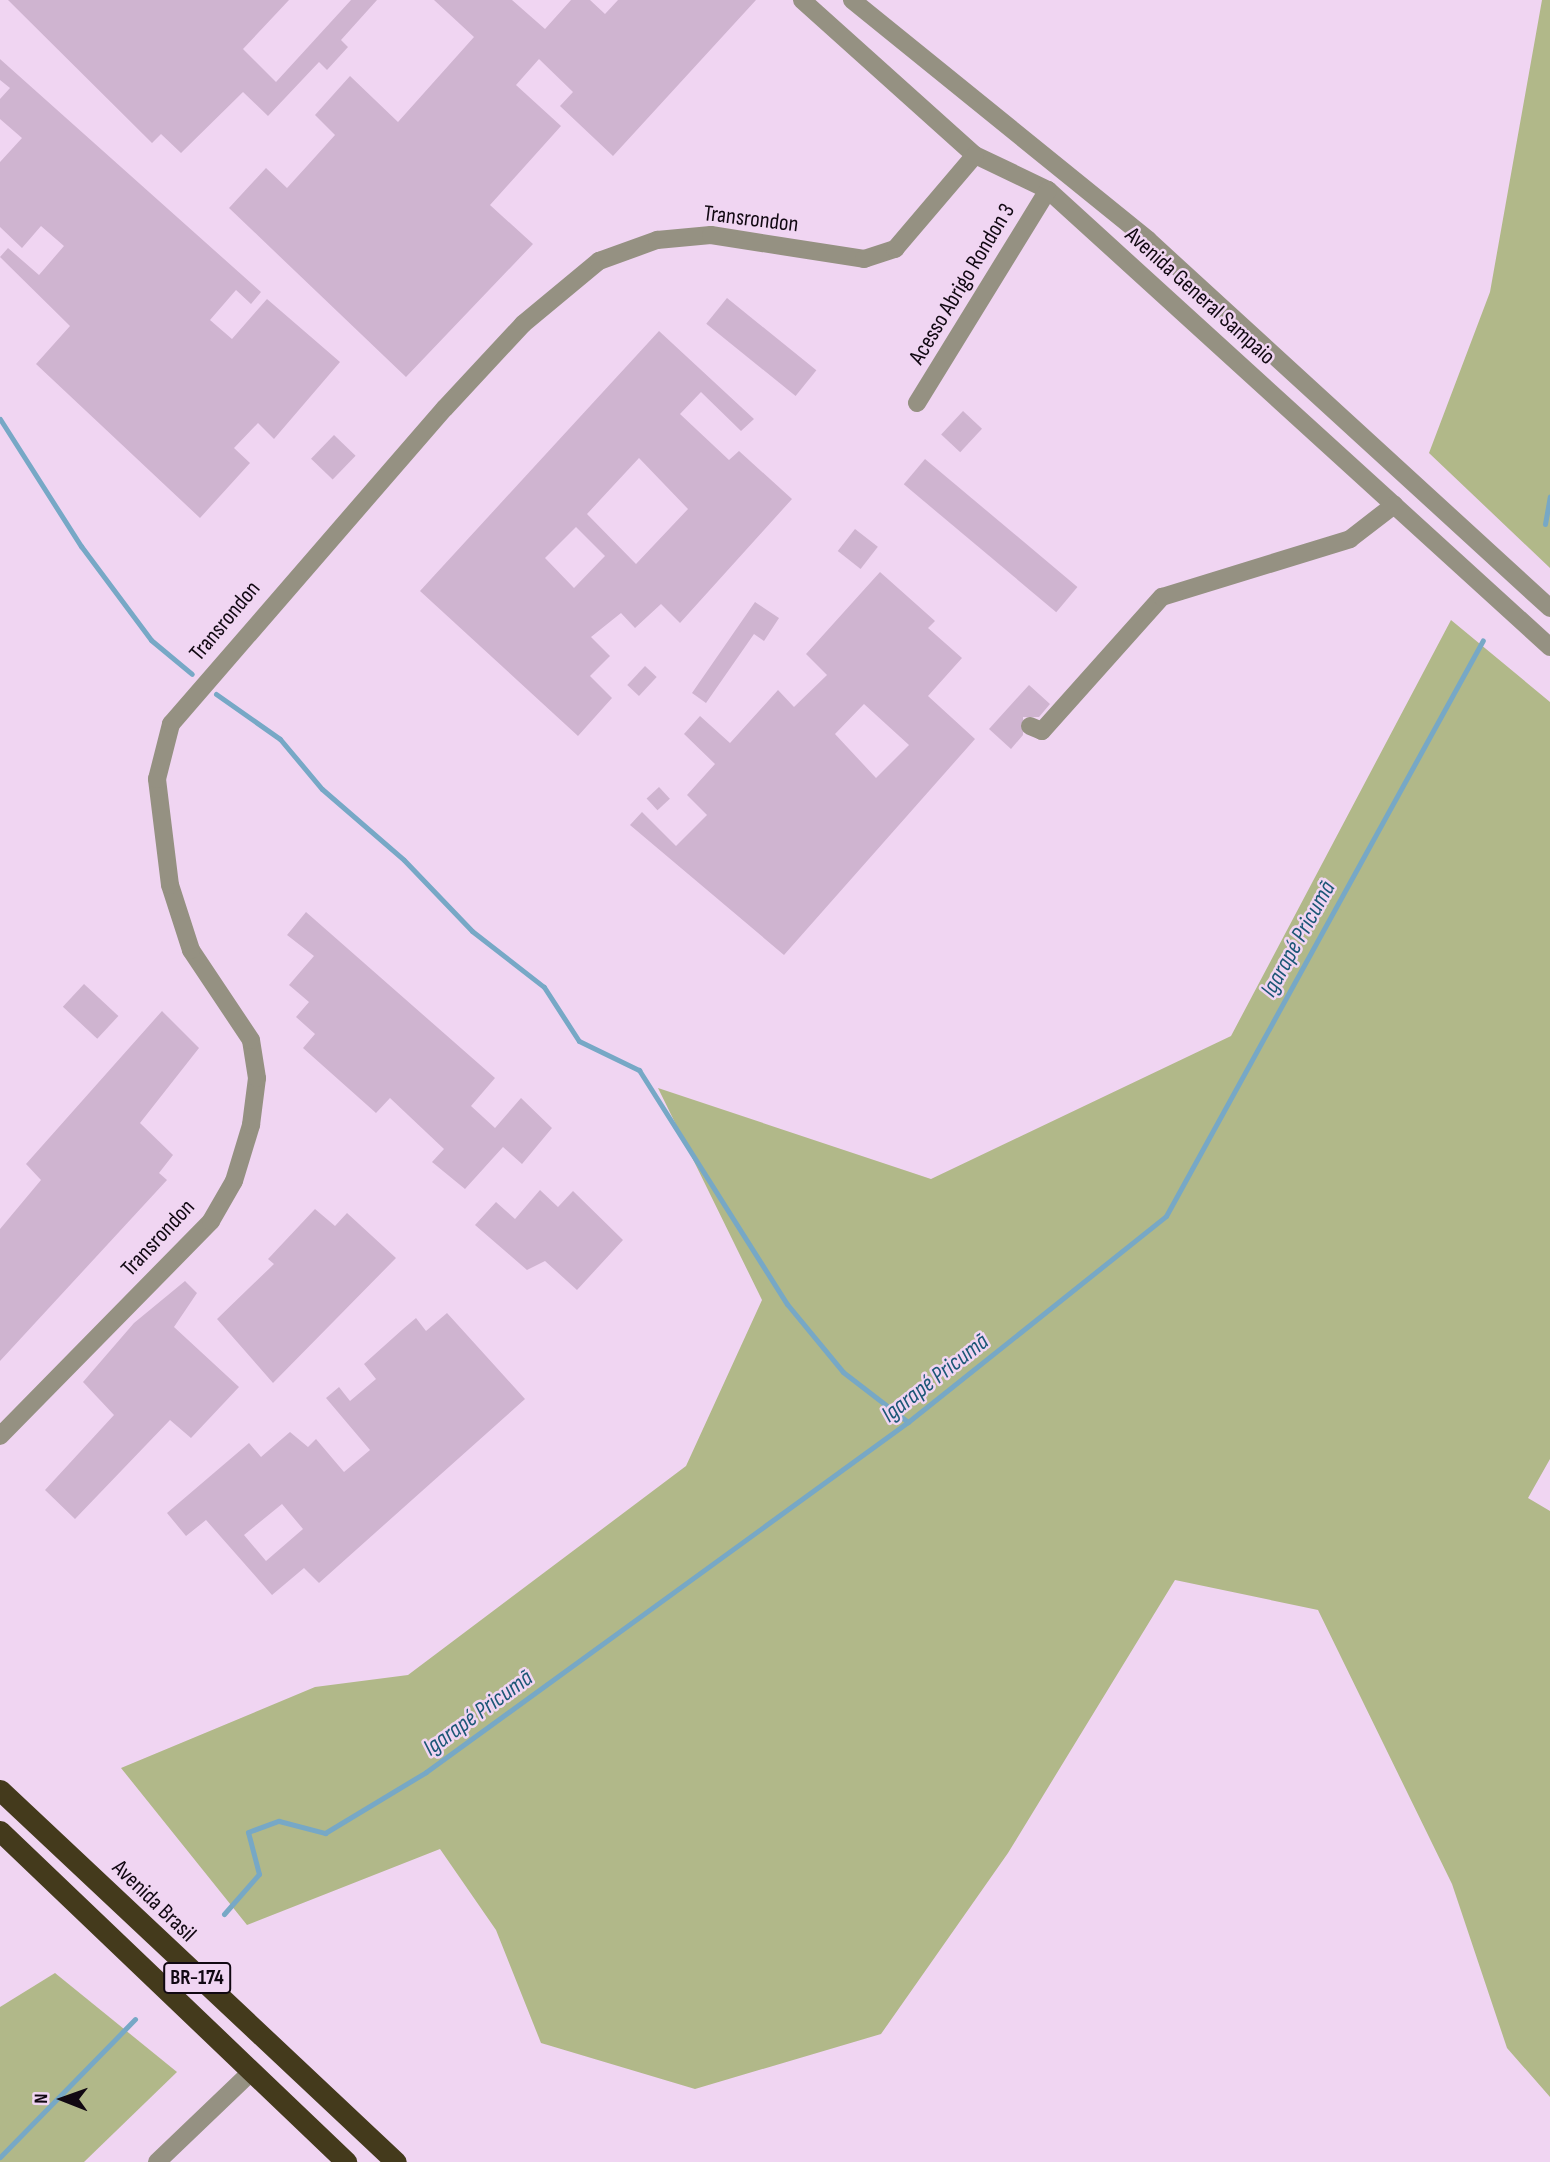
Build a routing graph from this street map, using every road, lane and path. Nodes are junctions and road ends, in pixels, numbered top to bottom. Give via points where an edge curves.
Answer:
1 (802, 0) edge
2 (853, 0) edge
3 (975, 155) junction
4 (1048, 190) junction
5 (1148, 240) junction
6 (1127, 262) junction
7 (918, 404) dead end
8 (1394, 505) junction
9 (1478, 543) junction
10 (1459, 565) junction
11 (1550, 608) edge
12 (1550, 648) edge
13 (1030, 726) dead end
14 (0, 1436) edge
15 (0, 1790) edge
16 (0, 1831) edge
17 (250, 2073) junction
18 (157, 2162) edge
19 (346, 2162) edge
20 (396, 2162) edge

1 - 3 street, Avenida General Sampaio
2 - 5 street, Avenida General Sampaio
3 - 4 street, Avenida General Sampaio
3 - 14 street, Transrondon via 895,249 864,259 711,235 657,240 599,261 523,324 445,408 172,724 157,779 170,885 191,950 251,1040 257,1078 251,1125 234,1181 211,1221
4 - 6 street, Avenida General Sampaio
4 - 7 street, Acesso Abrigo Rondon 3
5 - 6 street
5 - 9 street, Avenida General Sampaio
6 - 8 street, Avenida General Sampaio
8 - 10 street, Avenida General Sampaio
8 - 13 street via 1350,539 1162,597 1042,731
9 - 10 street
9 - 11 street, Avenida General Sampaio
10 - 12 street, Avenida General Sampaio
15 - 20 highway, Avenida Brasil / BR-174
16 - 17 highway, BR-174 via 169,1987
17 - 18 street
17 - 19 highway, BR-174

